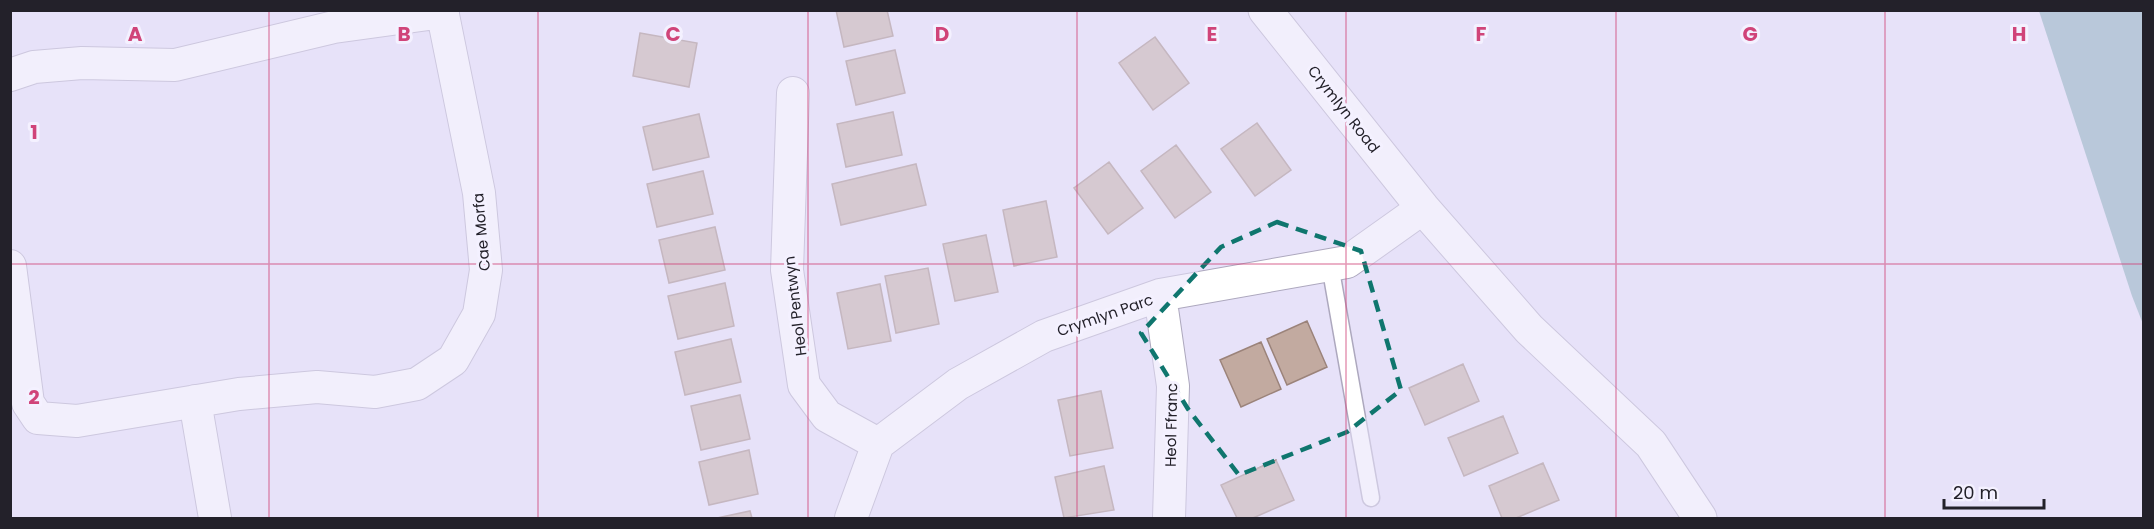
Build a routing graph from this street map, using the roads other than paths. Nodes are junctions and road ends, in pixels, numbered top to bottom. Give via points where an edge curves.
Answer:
1 (1265, 10) edge
2 (442, 11) edge
3 (10, 75) edge
4 (793, 93) dead end
5 (1423, 208) junction
6 (1330, 265) junction
7 (10, 266) edge
8 (1160, 295) junction
9 (195, 402) junction
10 (878, 444) junction
11 (1371, 498) dead end
12 (214, 519) edge
13 (851, 519) edge
14 (1169, 519) edge
15 (1700, 519) edge

1 - 5 street, Crymlyn Road
2 - 3 street, Cae Morfa via 334,27 175,64 73,64 34,67
2 - 9 street, Cae Morfa via 479,193 486,270 479,314 453,360 417,384 375,392 317,387
4 - 10 street, Heol Pentwyn via 787,270 804,385 827,416
5 - 6 street, Crymlyn Parc via 1347,262
5 - 15 street, Crymlyn Road via 1529,329 1651,444
6 - 8 street, Crymlyn Parc
6 - 11 lane
7 - 9 street, Cae Morfa via 28,404 38,418 77,420
8 - 10 street, Crymlyn Parc via 1044,336 958,384
8 - 14 street, Heol Ffranc via 1173,386
9 - 12 street
10 - 13 street

